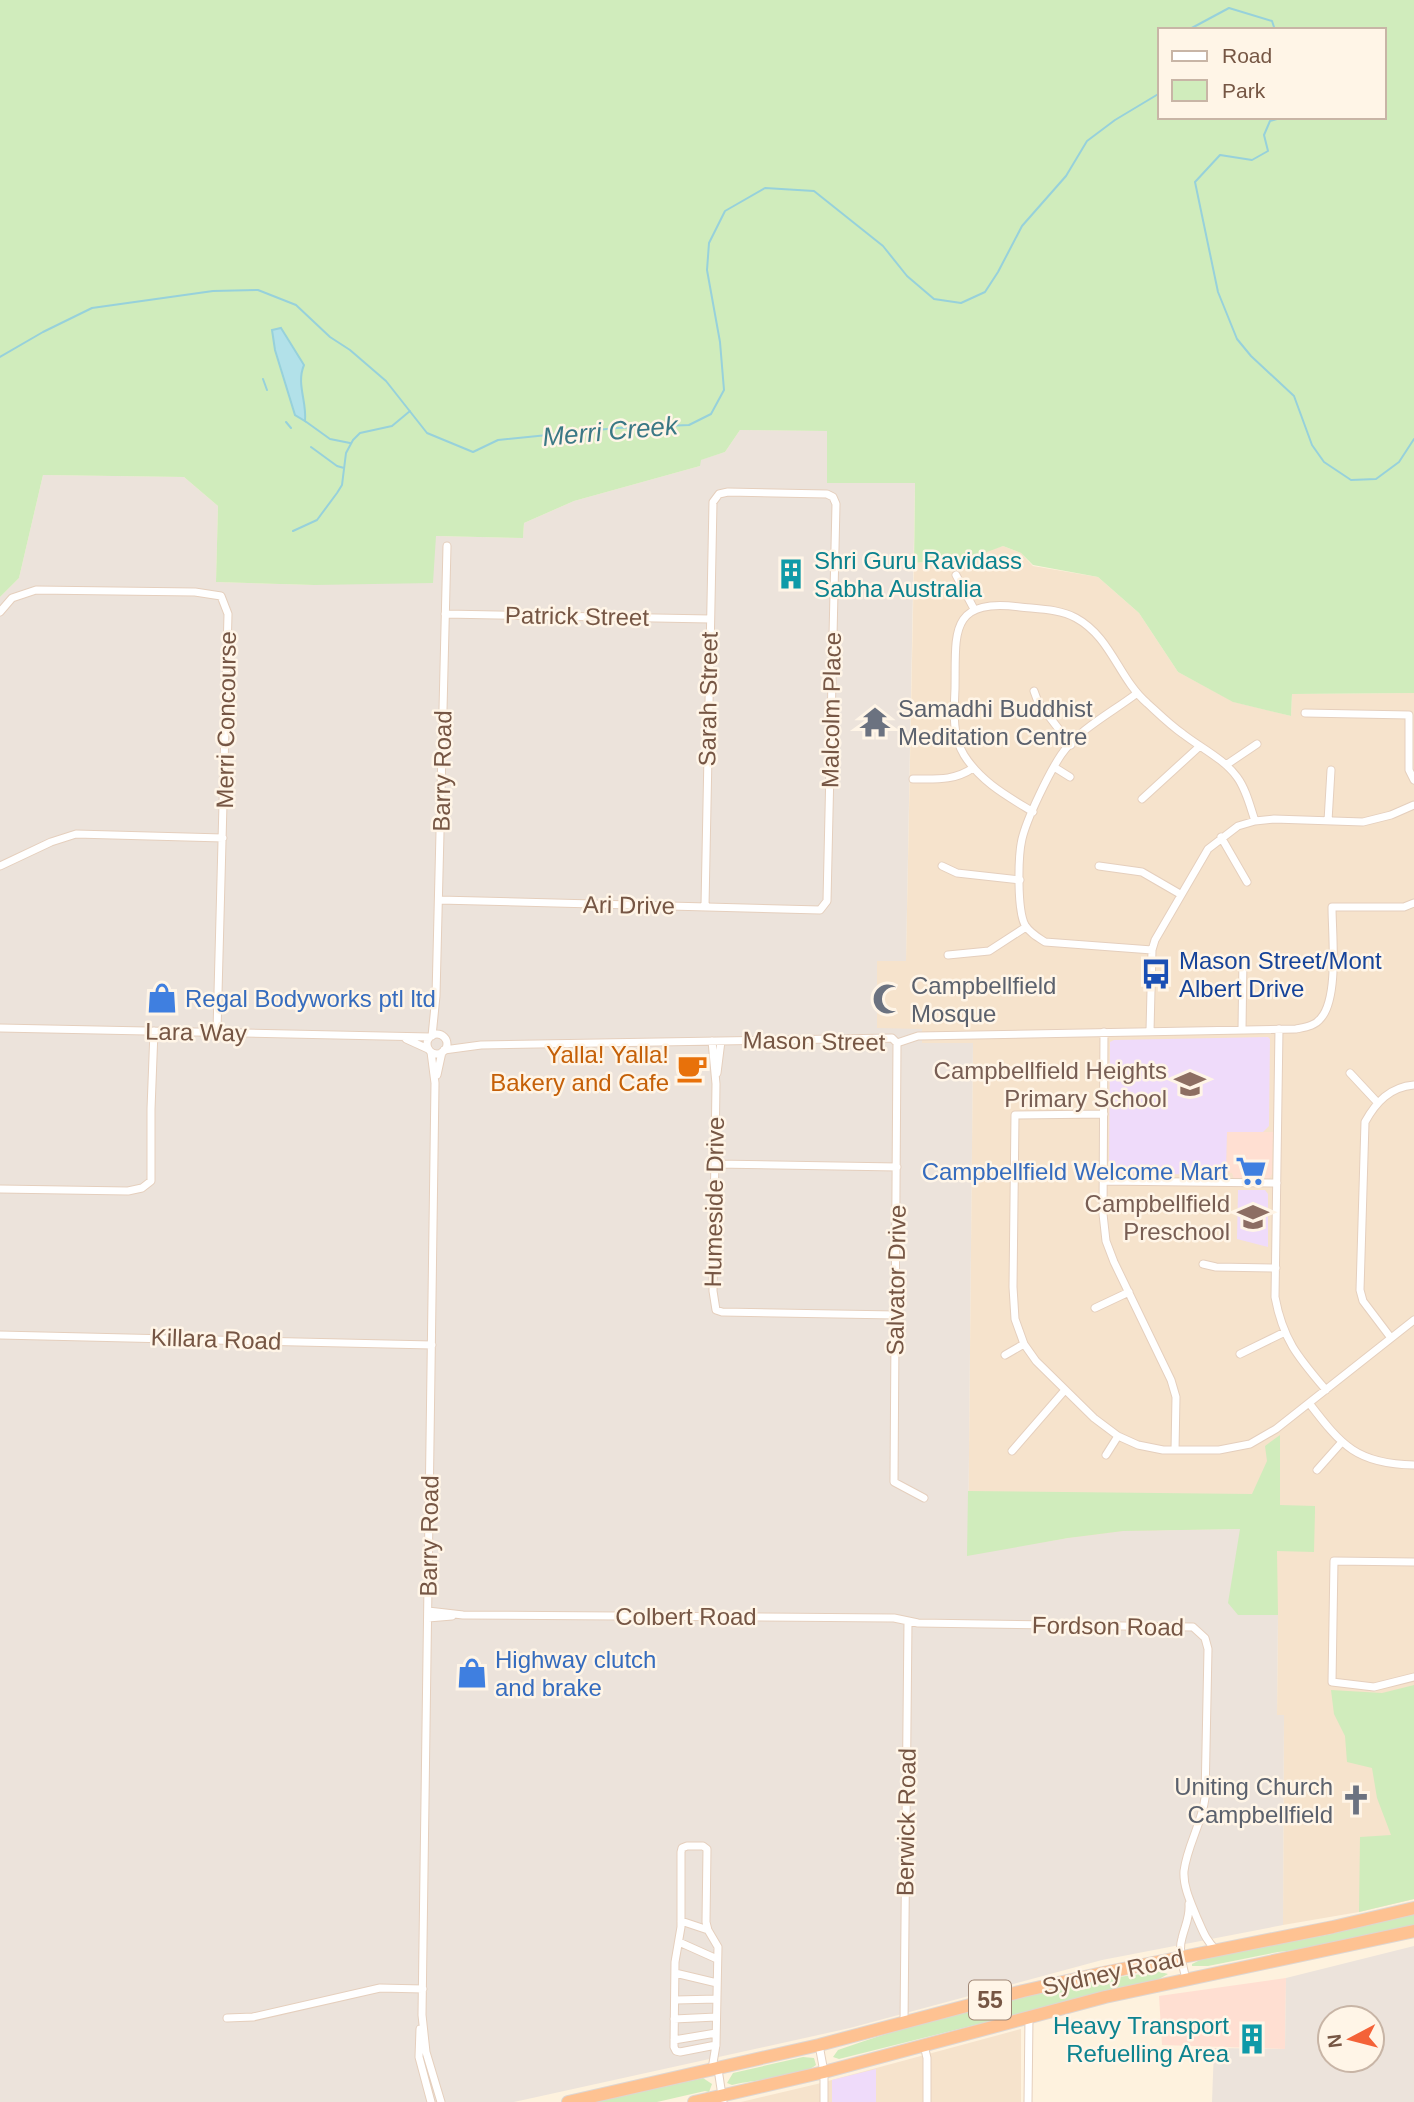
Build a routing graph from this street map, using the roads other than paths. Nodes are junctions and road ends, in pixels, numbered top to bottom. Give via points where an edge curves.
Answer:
1 (719, 494) joint
2 (447, 546) dead end
3 (956, 575) dead end
4 (974, 609) junction
5 (0, 612) edge
6 (445, 614) junction
7 (710, 619) junction
8 (1034, 691) dead end
9 (1136, 694) junction
10 (1305, 713) dead end
11 (1257, 744) dead end
12 (1071, 745) junction
13 (1200, 747) junction
14 (1226, 765) junction
15 (1054, 767) junction
16 (973, 768) junction
17 (1331, 770) dead end
18 (1070, 777) dead end
19 (913, 779) dead end
20 (1414, 780) edge
21 (1142, 799) dead end
22 (1414, 805) edge
23 (1033, 812) junction
24 (1255, 821) junction
25 (1328, 821) junction
26 (1221, 837) junction
27 (223, 838) junction
28 (0, 866) edge
29 (942, 866) dead end
30 (1098, 866) dead end
31 (1020, 880) junction
32 (1247, 882) dead end
33 (1180, 894) junction
34 (439, 900) junction
35 (1414, 903) edge
36 (705, 906) junction
37 (820, 910) joint
38 (1026, 927) junction
39 (1152, 950) junction
40 (948, 954) dead end
41 (1242, 958) dead end
42 (436, 996) junction
43 (0, 1028) edge
44 (1279, 1029) junction
45 (1242, 1030) junction
46 (154, 1031) junction
47 (217, 1031) junction
48 (1150, 1031) junction
49 (1104, 1032) junction
50 (431, 1036) junction
51 (392, 1037) junction
52 (444, 1038) junction
53 (716, 1041) junction
54 (897, 1043) junction
55 (472, 1045) junction
56 (430, 1051) junction
57 (443, 1051) junction
58 (1350, 1073) dead end
59 (435, 1083) junction
60 (1414, 1085) edge
61 (1377, 1102) junction
62 (1104, 1114) junction
63 (715, 1164) junction
64 (897, 1167) junction
65 (1103, 1181) junction
66 (1277, 1183) junction
67 (0, 1189) edge
68 (1203, 1264) dead end
69 (1276, 1268) junction
70 (1129, 1292) junction
71 (1095, 1308) dead end
72 (895, 1315) junction
73 (1411, 1323) edge
74 (1283, 1333) junction
75 (0, 1335) edge
76 (1414, 1335) edge
77 (1391, 1338) junction
78 (1024, 1343) junction
79 (432, 1345) junction
80 (1005, 1354) dead end
81 (1240, 1354) dead end
82 (1065, 1390) junction
83 (1326, 1390) junction
84 (1309, 1403) junction
85 (1118, 1436) junction
86 (1341, 1443) junction
87 (1175, 1450) junction
88 (1012, 1451) dead end
89 (1106, 1455) dead end
90 (1414, 1465) edge
91 (1317, 1470) dead end
92 (924, 1499) dead end
93 (1414, 1562) edge
94 (428, 1614) junction
95 (908, 1621) junction
96 (1414, 1677) edge
97 (1189, 1899) junction
98 (1414, 1908) edge
99 (681, 1921) junction
100 (708, 1930) junction
101 (1414, 1931) edge
102 (679, 1942) junction
103 (1216, 1950) junction
104 (1181, 1957) junction
105 (718, 1959) junction
106 (675, 1973) junction
107 (1186, 1979) junction
108 (717, 1983) junction
109 (423, 1989) junction
110 (676, 2000) junction
111 (717, 2000) junction
112 (422, 2015) junction
113 (716, 2017) junction
114 (1029, 2017) junction
115 (228, 2018) dead end
116 (674, 2019) junction
117 (904, 2023) junction
118 (716, 2033) junction
119 (674, 2040) junction
120 (716, 2045) junction
121 (819, 2045) junction
122 (924, 2045) junction
123 (715, 2070) junction
124 (824, 2072) junction
125 (722, 2099) edge
126 (431, 2102) edge
127 (441, 2102) edge
128 (568, 2102) edge
129 (694, 2102) edge
130 (824, 2102) edge
131 (927, 2102) edge
132 (1028, 2102) edge

1 - 7 street, Sarah Street via 713,502
1 - 37 street, Malcolm Place via 827,494 836,504 827,901
2 - 6 street, Barry Road
3 - 4 street
4 - 9 street via 1003,605 1060,612 1077,619 1108,648
4 - 16 street via 955,637 954,722 962,753
5 - 27 street, Merri Concourse via 12,598 36,590 220,596 228,614
6 - 7 street, Patrick Street
6 - 34 street, Barry Road
7 - 36 street, Sarah Street
8 - 12 street
9 - 12 street
9 - 13 street
10 - 20 street via 1409,715 1409,770
11 - 14 street
12 - 15 street
13 - 14 street
13 - 21 street
14 - 24 street via 1238,778
15 - 18 street
15 - 23 street
16 - 19 street via 946,779
16 - 23 street via 987,783
17 - 25 street
22 - 25 street via 1376,820
23 - 31 street via 1022,839
24 - 25 street
24 - 26 street
26 - 32 street
26 - 33 street via 1208,849
27 - 28 street via 76,834
27 - 47 street, Merri Concourse
29 - 31 street via 957,873
30 - 33 street via 1142,872
31 - 38 street via 1020,909
33 - 39 street
34 - 36 street, Ari Drive
34 - 42 street, Barry Road
35 - 44 street, Mason Street via 1404,907 1332,907 1331,991 1326,1010 1312,1025
36 - 37 street, Ari Drive
38 - 39 street via 1045,942
38 - 40 street via 989,951
39 - 48 street
41 - 45 street
42 - 50 street, Barry Road
42 - 52 street, Barry Road
43 - 46 street, Lara Way
44 - 45 street, Mason Street
44 - 66 street
45 - 48 street, Mason Street
46 - 47 street, Lara Way
46 - 67 street via 151,1181 128,1191
47 - 51 street, Lara Way
48 - 49 street, Mason Street
49 - 54 street, Mason Street via 918,1036
49 - 62 street
50 - 51 street
50 - 52 street
50 - 56 street via 427,1041
51 - 56 street via 411,1040
52 - 55 street, Mason Street
52 - 57 street via 447,1045
53 - 54 street, Mason Street via 892,1038
53 - 55 street, Mason Street
53 - 63 street, Humeside Drive
54 - 64 street, Salvator Drive
55 - 57 street, Mason Street
56 - 57 street
56 - 59 street, Barry Road
57 - 59 street, Barry Road
58 - 61 street
59 - 79 street, Barry Road
60 - 61 street via 1396,1089
61 - 77 street via 1365,1122 1360,1290
62 - 65 street
62 - 78 street via 1015,1115 1013,1287 1015,1319
63 - 64 street
63 - 72 street, Humeside Drive via 716,1310
64 - 72 street, Salvator Drive
65 - 66 street
65 - 70 street via 1106,1241
66 - 69 street
68 - 69 street
69 - 74 street via 1275,1297
70 - 71 street
70 - 87 street via 1171,1380
72 - 92 street, Salvator Drive via 894,1482
73 - 76 street
73 - 77 street
74 - 81 street
74 - 83 street
75 - 79 street, Killara Road
77 - 83 street
78 - 80 street
78 - 82 street
79 - 94 street, Barry Road
82 - 85 street
82 - 88 street
83 - 84 street
84 - 86 street
84 - 87 street via 1267,1435 1242,1447
85 - 87 street via 1146,1447
85 - 89 street
86 - 90 street via 1368,1459
86 - 91 street
93 - 96 street via 1334,1561 1332,1682 1374,1687
94 - 95 street, Colbert Road
94 - 109 street, Barry Road
95 - 97 street, Fordson Road via 1185,1625 1198,1629 1208,1649 1205,1798 1184,1871
95 - 117 street, Berwick Road
97 - 103 street, Fordson Road via 1202,1934
97 - 104 street, Fordson Road via 1190,1918 1181,1941
98 - 103 highway, Sydney Road / 55
99 - 100 street
99 - 100 street via 682,1848 704,1846
99 - 102 street
100 - 105 street via 716,1941
101 - 107 highway, Sydney Road / 55
102 - 105 street
102 - 106 street
103 - 104 highway, Sydney Road / 55
104 - 107 street, Fordson Road
104 - 117 highway, Sydney Road / 55 via 1023,1991
105 - 108 street
106 - 108 street
106 - 110 street
107 - 114 highway, Sydney Road / 55
108 - 111 street
109 - 112 street, Barry Road
109 - 115 street via 380,1988 253,2017
110 - 111 street
110 - 116 street
111 - 113 street
112 - 126 street, Barry Road via 419,2057
112 - 127 street, Barry Road via 426,2052
113 - 116 street
113 - 118 street
114 - 122 highway, Sydney Road / 55
114 - 132 street
116 - 119 street
117 - 121 highway, Sydney Road / 55
118 - 119 street
118 - 120 street
119 - 120 street via 678,2052
120 - 123 street
121 - 123 highway, Sydney Road / 55
121 - 124 street
122 - 124 highway, Sydney Road / 55
122 - 131 street
123 - 125 street
123 - 128 highway, Sydney Road / 55
124 - 125 highway, Sydney Road / 55
124 - 130 street
125 - 129 highway, Sydney Road / 55

